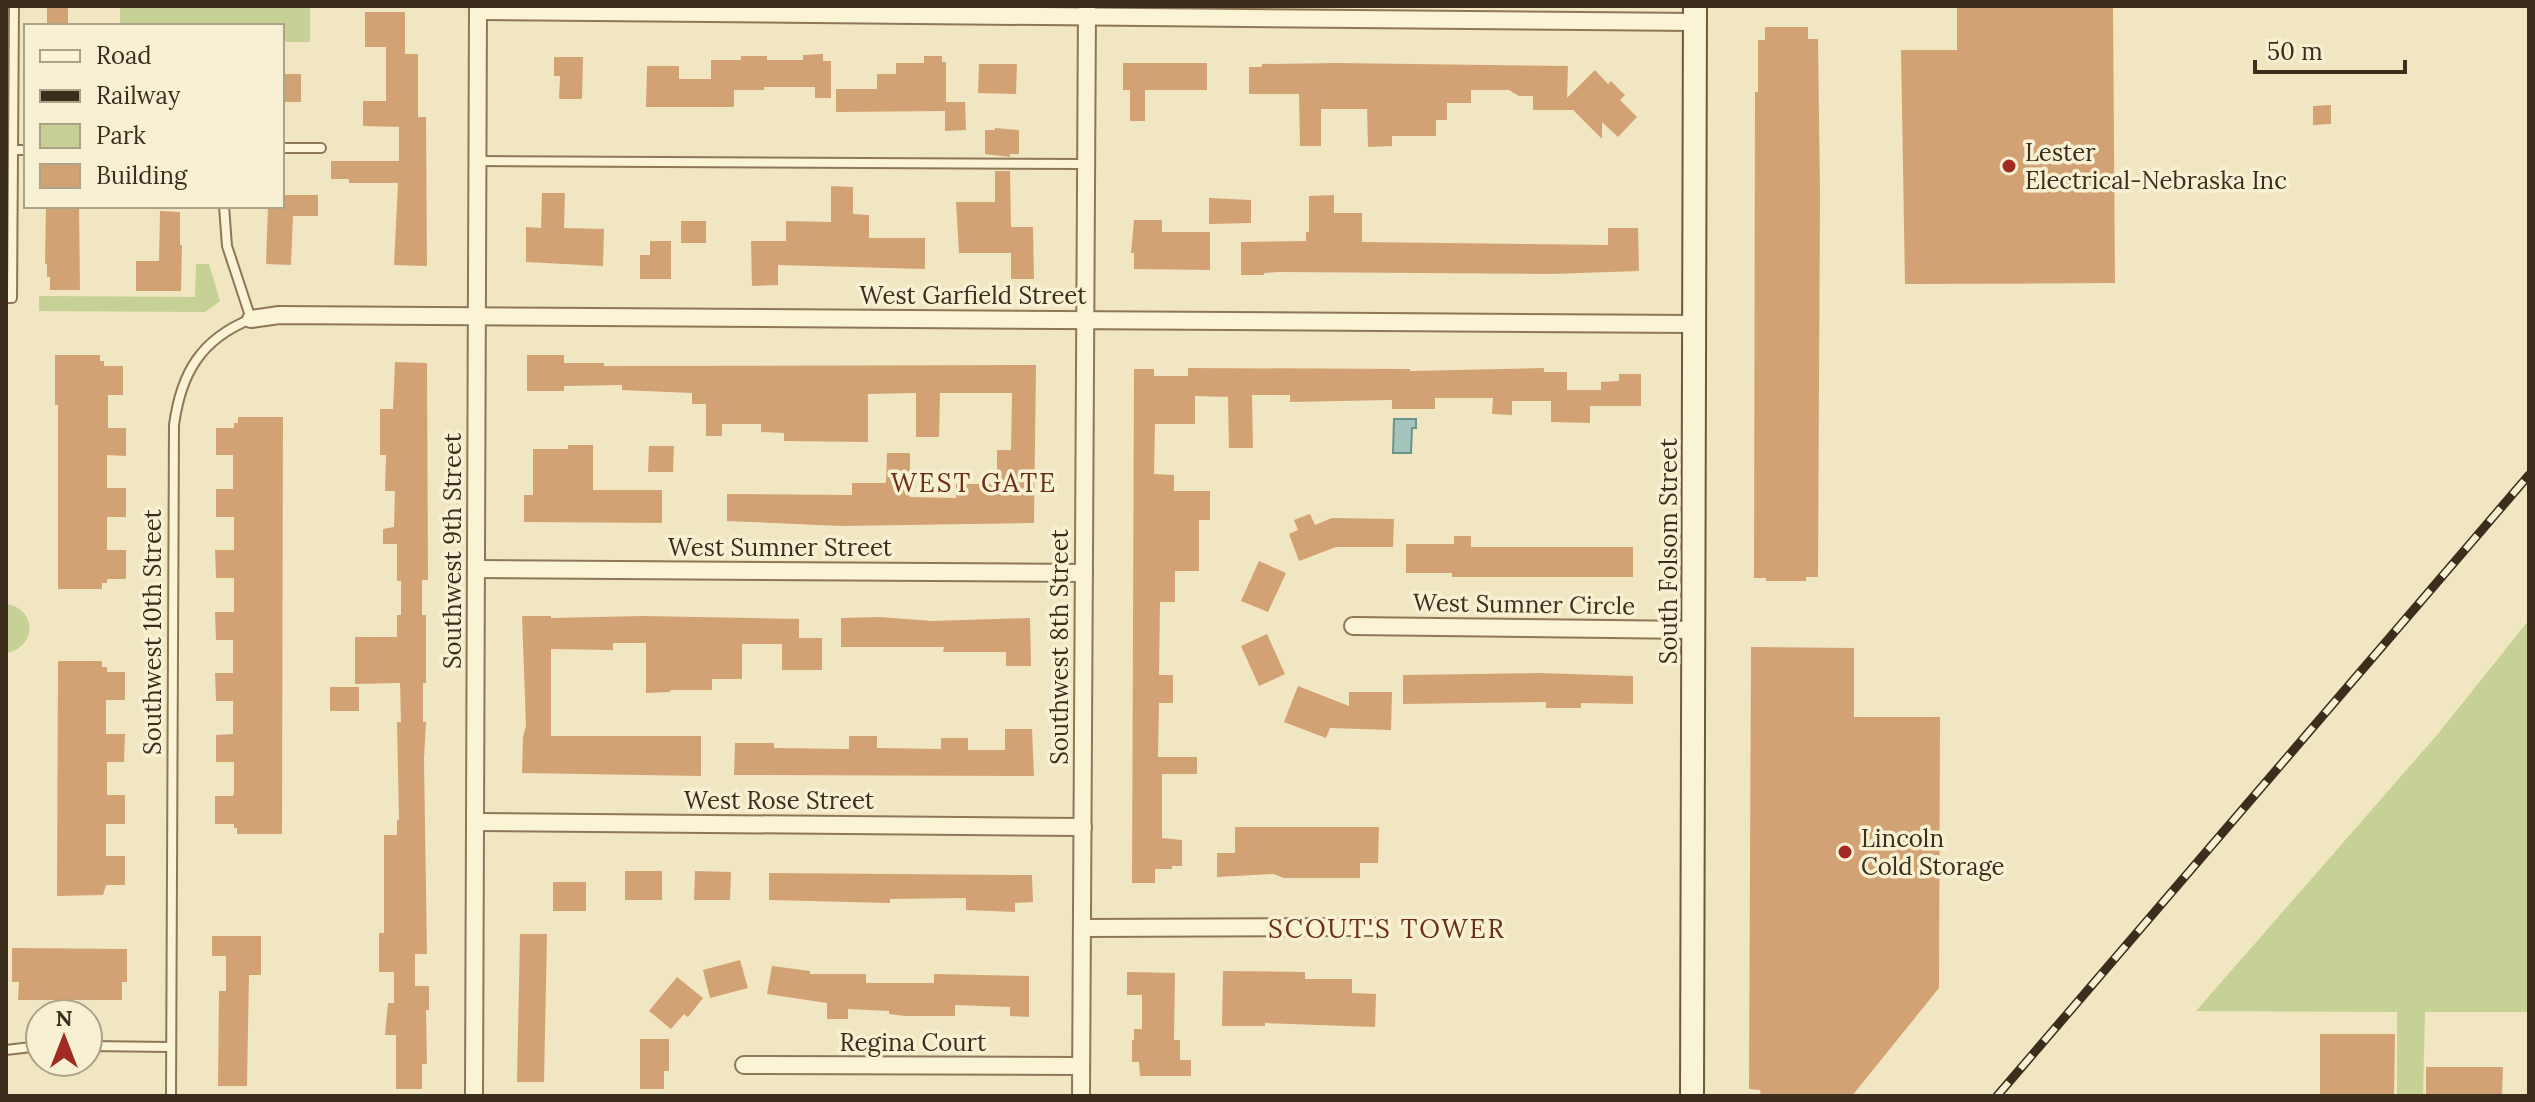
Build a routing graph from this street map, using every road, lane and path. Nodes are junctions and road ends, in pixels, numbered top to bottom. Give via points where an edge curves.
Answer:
1 (14, 6) edge
2 (478, 9) edge
3 (1087, 11) edge
4 (1695, 14) edge
5 (284, 148) edge
6 (321, 148) dead end
7 (14, 150) junction
8 (24, 150) edge
9 (477, 161) junction
10 (1086, 164) junction
11 (224, 208) edge
12 (6, 298) edge
13 (477, 315) junction
14 (251, 319) junction
15 (1085, 320) junction
16 (1694, 324) junction
17 (476, 569) junction
18 (1084, 573) junction
19 (1353, 626) dead end
20 (1694, 630) junction
21 (475, 822) junction
22 (1083, 827) junction
23 (1378, 927) dead end
24 (1082, 928) junction
25 (104, 1046) edge
26 (171, 1047) junction
27 (744, 1065) dead end
28 (1081, 1066) junction
29 (171, 1096) edge
30 (474, 1096) edge
31 (1081, 1096) edge
32 (1692, 1096) edge

1 - 7 lane
2 - 3 street
2 - 9 street, Southwest 9th Street
3 - 4 street
3 - 10 street, Southwest 8th Street
4 - 16 street, South Folsom Street
5 - 6 lane
7 - 8 lane
7 - 12 lane via 12,298
9 - 10 lane
9 - 13 street, Southwest 9th Street
10 - 15 street, Southwest 8th Street
11 - 14 lane via 227,246
13 - 14 street, West Garfield Street
13 - 15 street, West Garfield Street
13 - 17 street, Southwest 9th Street
14 - 26 lane, Southwest 10th Street via 231,327 194,363 177,399 174,425
15 - 16 street, West Garfield Street
15 - 18 street, Southwest 8th Street
16 - 20 street, South Folsom Street
17 - 18 street, West Sumner Street
17 - 21 street, Southwest 9th Street
18 - 22 street, Southwest 8th Street
19 - 20 street, West Sumner Circle
20 - 32 street, South Folsom Street
21 - 22 street, West Rose Street
21 - 30 street, Southwest 9th Street
22 - 24 street, Southwest 8th Street
23 - 24 street
24 - 28 street, Southwest 8th Street
25 - 26 lane
26 - 29 lane, Southwest 10th Street
27 - 28 street, Regina Court
28 - 31 street, Southwest 8th Street

